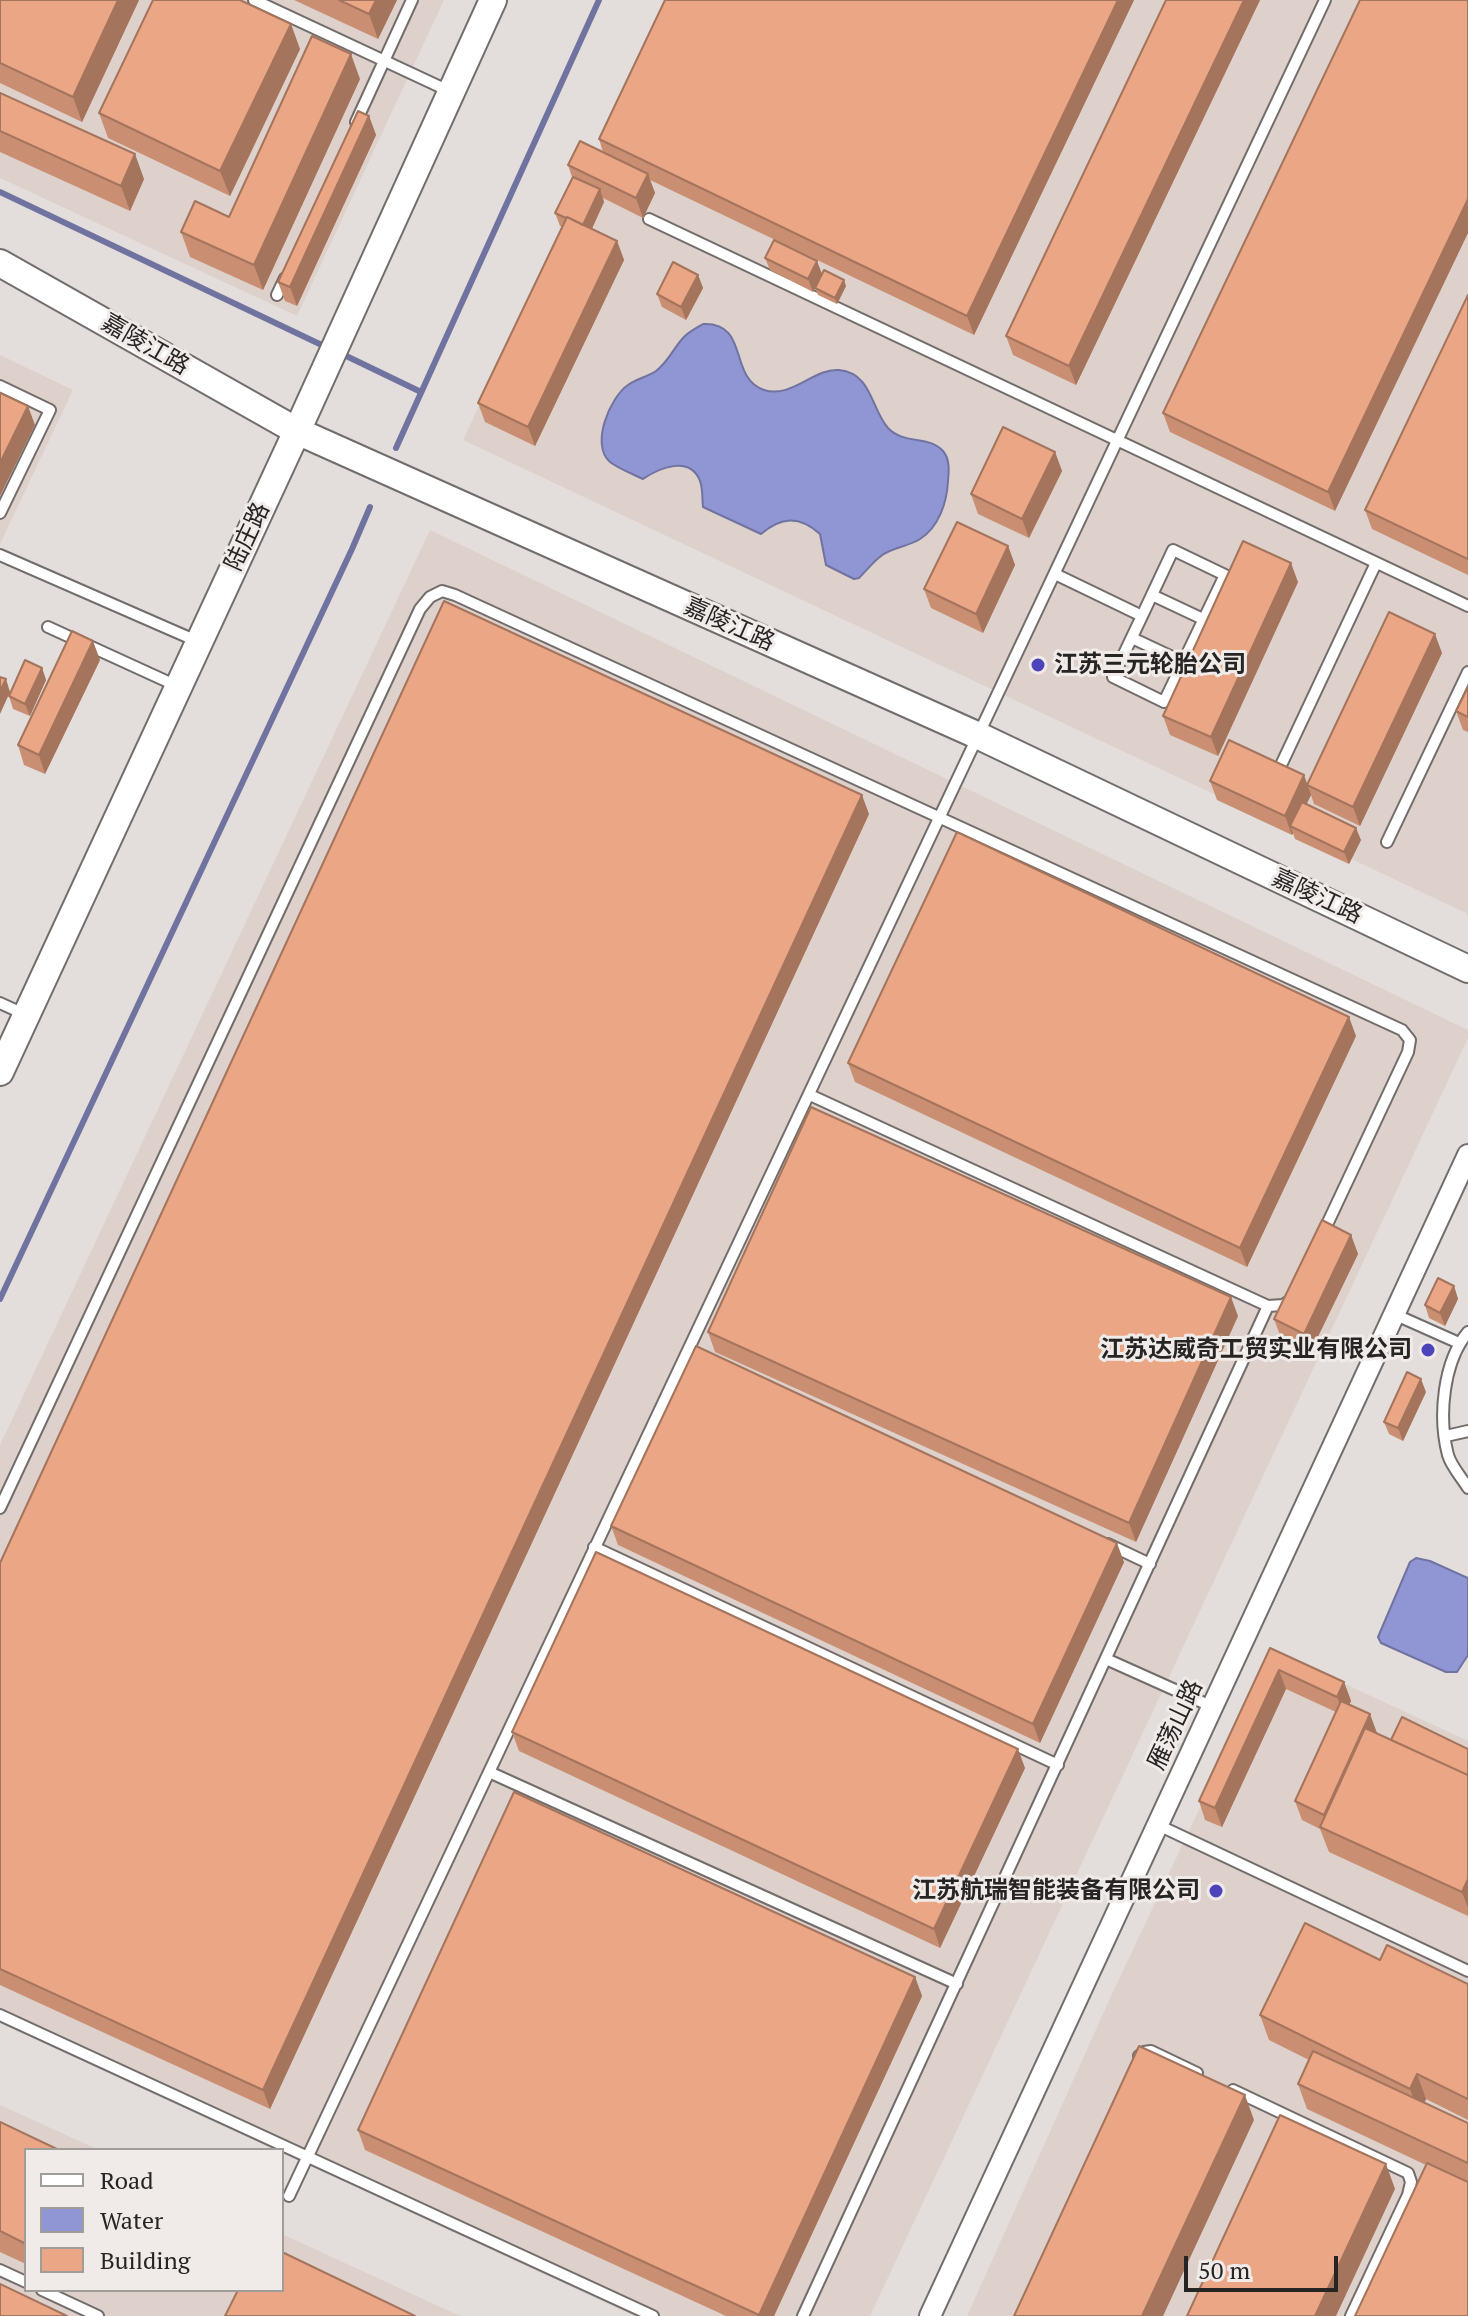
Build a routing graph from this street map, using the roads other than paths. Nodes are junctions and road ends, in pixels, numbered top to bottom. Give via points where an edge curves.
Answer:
1 (254, 0) edge
2 (412, 0) edge
3 (493, 0) edge
4 (1325, 0) edge
5 (384, 61) junction
6 (451, 92) junction
7 (353, 130) edge
8 (649, 219) dead end
9 (0, 263) edge
10 (289, 268) edge
11 (277, 295) edge
12 (0, 386) edge
13 (297, 431) junction
14 (1118, 441) junction
15 (0, 513) edge
16 (0, 555) edge
17 (1376, 563) junction
18 (1055, 574) junction
19 (1152, 595) junction
20 (1468, 606) edge
21 (1142, 616) junction
22 (1203, 619) junction
23 (48, 627) dead end
24 (1132, 638) junction
25 (199, 642) junction
26 (1183, 662) junction
27 (1468, 672) edge
28 (178, 687) junction
29 (979, 736) junction
30 (1282, 763) edge
31 (940, 819) junction
32 (1387, 842) dead end
33 (1468, 969) edge
34 (0, 1003) edge
35 (26, 1015) junction
36 (0, 1072) edge
37 (810, 1095) junction
38 (1468, 1155) edge
39 (1318, 1244) edge
40 (1298, 1285) edge
41 (1268, 1306) junction
42 (1396, 1315) junction
43 (1468, 1332) edge
44 (1459, 1343) junction
45 (687, 1348) junction
46 (702, 1355) edge
47 (1468, 1431) edge
48 (1446, 1436) junction
49 (1468, 1488) edge
50 (0, 1508) edge
51 (1092, 1537) edge
52 (594, 1547) junction
53 (1150, 1564) junction
54 (1106, 1659) junction
55 (1213, 1707) junction
56 (1058, 1765) junction
57 (489, 1772) junction
58 (1158, 1825) junction
59 (1468, 1971) edge
60 (957, 1984) junction
61 (0, 2015) edge
62 (1135, 2064) edge
63 (1204, 2076) edge
64 (1217, 2082) edge
65 (1283, 2113) junction
66 (1277, 2128) edge
67 (307, 2157) junction
68 (289, 2196) dead end
69 (0, 2270) edge
70 (24, 2281) edge
71 (46, 2292) edge
72 (98, 2316) edge
73 (653, 2316) edge
74 (803, 2316) edge
75 (930, 2316) edge
76 (1351, 2316) edge

1 - 5 lane
2 - 5 lane
3 - 6 street, 陆庄路
4 - 14 lane
5 - 6 lane
5 - 7 lane
6 - 13 street, 陆庄路
8 - 14 lane
9 - 13 street, 嘉陵江路
10 - 11 lane
12 - 15 lane via 50,410
13 - 25 street, 陆庄路
13 - 29 street, 嘉陵江路
14 - 17 lane
14 - 18 lane
16 - 25 lane
17 - 20 lane
17 - 30 lane
18 - 21 lane
18 - 29 lane
19 - 21 lane
19 - 22 lane
19 - 22 lane via 1173,550 1225,575
21 - 24 lane
22 - 26 lane
23 - 28 lane
24 - 26 lane
24 - 26 lane via 1113,677 1164,702
25 - 28 street, 陆庄路
27 - 32 lane
28 - 35 street, 陆庄路
29 - 31 lane
29 - 33 street, 嘉陵江路
31 - 37 lane
31 - 39 lane via 1402,1030 1410,1040 1408,1052
31 - 50 lane via 455,595 442,591 430,597
34 - 35 lane
35 - 36 street, 陆庄路
37 - 41 lane
37 - 45 lane
38 - 42 street, 雁荡山路
40 - 41 lane via 1292,1299
41 - 53 lane
42 - 44 lane
42 - 55 street, 雁荡山路
43 - 44 lane
44 - 48 lane via 1447,1378
45 - 46 lane
45 - 52 lane
47 - 48 lane
48 - 49 lane via 1448,1458
51 - 53 lane
52 - 56 lane
52 - 57 lane
53 - 54 lane
54 - 55 lane
54 - 56 lane
55 - 58 street, 雁荡山路
56 - 60 lane
57 - 60 lane
57 - 67 lane
58 - 59 lane
58 - 75 street, 雁荡山路
60 - 74 lane
61 - 67 lane
62 - 63 lane via 1139,2055 1151,2051
64 - 65 lane
65 - 66 lane
65 - 76 lane via 1408,2173 1408,2195
67 - 68 lane
67 - 73 lane
69 - 70 lane
71 - 72 lane

